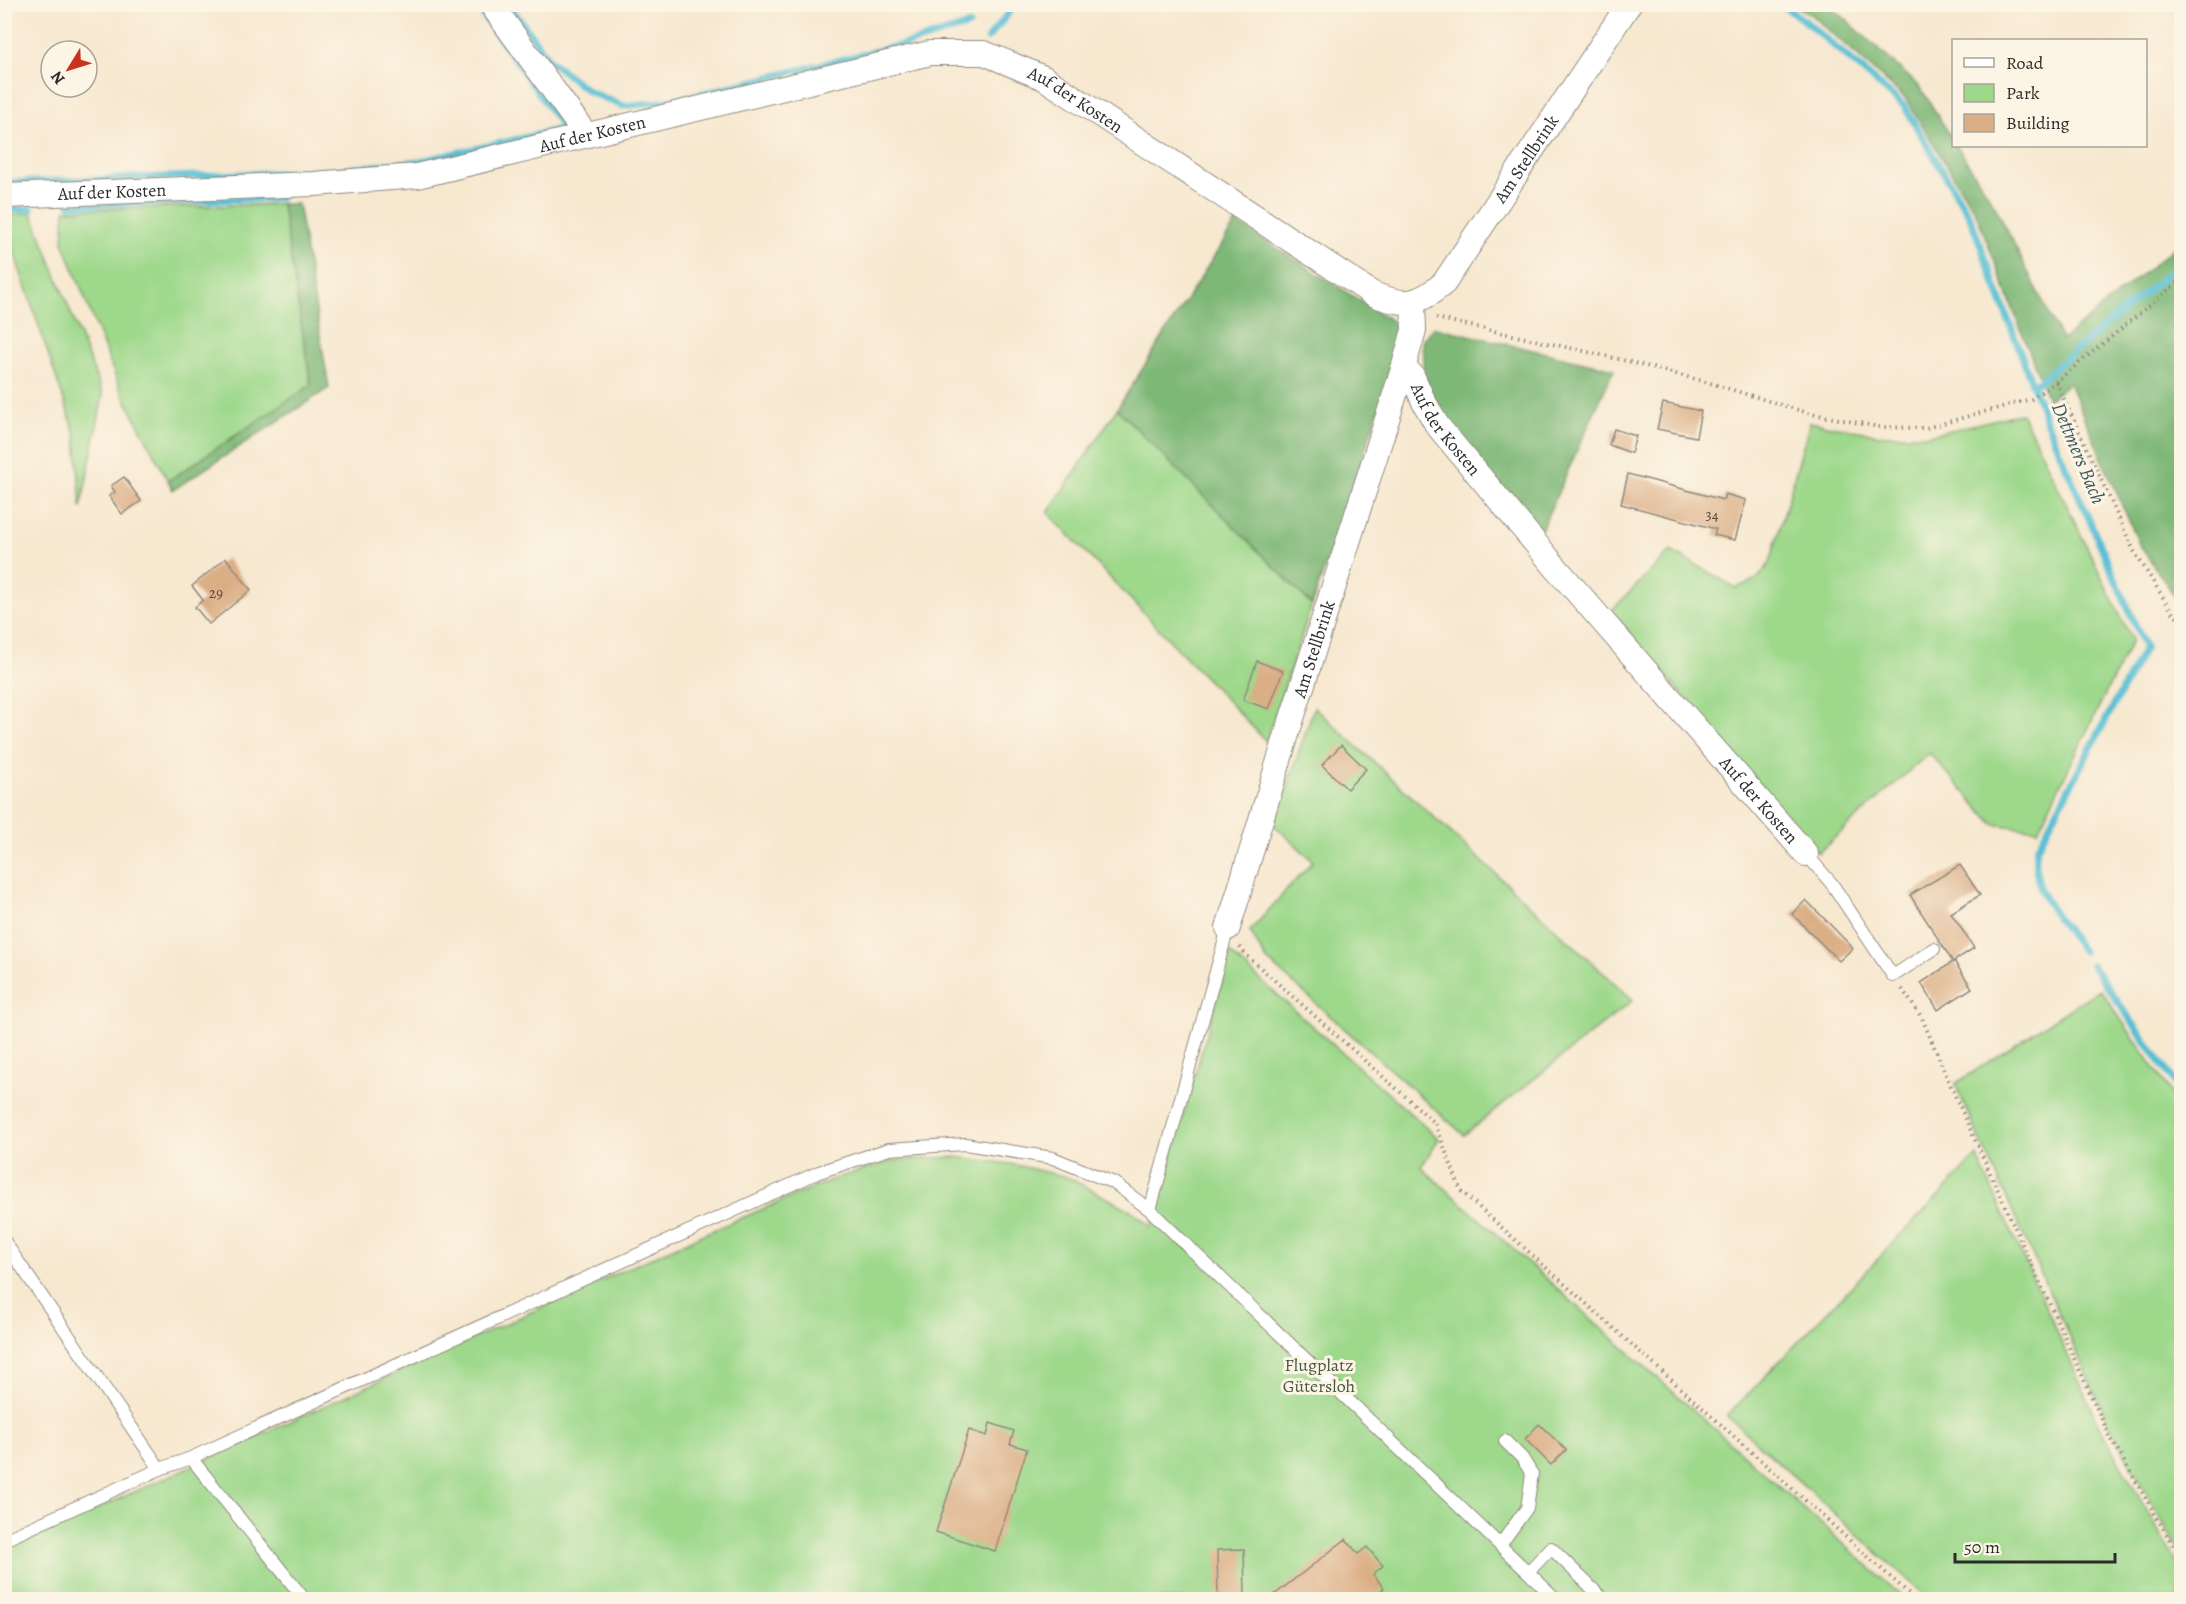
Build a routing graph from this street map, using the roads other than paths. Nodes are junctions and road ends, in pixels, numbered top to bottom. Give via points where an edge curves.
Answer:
1 (491, 4) edge
2 (1629, 4) edge
3 (586, 135) junction
4 (4, 196) edge
5 (1413, 303) junction
6 (1403, 369) junction
7 (1806, 854) joint
8 (1228, 928) joint
9 (1934, 949) dead end
10 (1150, 1209) junction
11 (4, 1241) edge
12 (1505, 1441) dead end
13 (191, 1458) junction
14 (160, 1469) junction
15 (4, 1540) edge
16 (1500, 1545) junction
17 (1528, 1572) junction
18 (305, 1599) edge
19 (1557, 1599) edge
20 (1604, 1599) edge

1 - 3 street
2 - 5 street, Am Stellbrink via 1444,282
3 - 4 street, Auf der Kosten via 417,176 314,184
3 - 5 street, Auf der Kosten via 930,52 984,53 1044,78 1373,294 1393,302
5 - 6 street, Auf der Kosten via 1414,330
6 - 7 street, Auf der Kosten via 1412,375 1437,425
6 - 8 street, Am Stellbrink
7 - 9 lane via 1832,884 1893,976
8 - 10 lane
10 - 13 lane via 1114,1183 1053,1158 965,1144 889,1149 819,1172
10 - 16 lane
11 - 14 lane
12 - 16 lane via 1532,1474 1527,1508
13 - 14 lane
13 - 18 lane
14 - 15 lane
16 - 17 lane
17 - 19 lane
17 - 20 lane via 1551,1548

